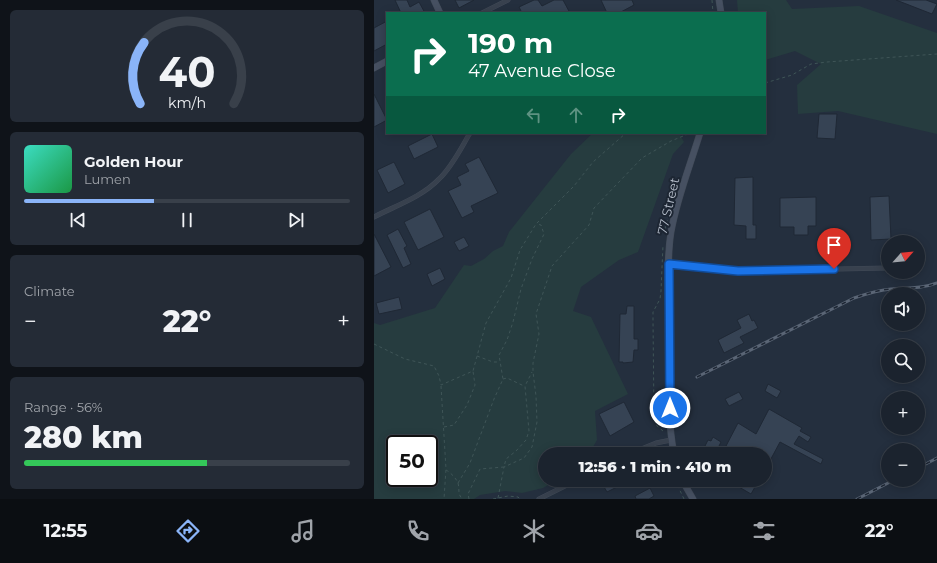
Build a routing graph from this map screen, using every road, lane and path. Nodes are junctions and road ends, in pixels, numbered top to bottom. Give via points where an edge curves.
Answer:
1 (434, 0) edge
2 (508, 0) edge
3 (712, 0) edge
4 (719, 0) edge
5 (440, 12) edge
6 (484, 12) edge
7 (713, 12) edge
8 (721, 12) edge
9 (937, 54) edge
10 (386, 62) edge
11 (374, 68) edge
12 (766, 83) edge
13 (469, 134) edge
14 (625, 134) edge
15 (688, 134) edge
16 (700, 134) edge
17 (374, 217) edge
18 (536, 224) junction
19 (669, 264) junction
20 (881, 268) edge
21 (374, 344) edge
22 (477, 356) junction
23 (500, 362) junction
24 (473, 371) junction
25 (533, 372) junction
26 (504, 379) junction
27 (441, 385) junction
28 (524, 386) junction
29 (444, 427) junction
30 (671, 440) junction
31 (646, 447) edge
32 (672, 447) edge
33 (504, 467) junction
34 (446, 470) junction
35 (458, 483) junction
36 (563, 487) edge
37 (678, 487) edge
38 (686, 487) edge
39 (498, 498) edge
40 (444, 499) edge
41 (462, 499) edge
42 (468, 499) edge
43 (493, 499) edge
44 (520, 499) edge
45 (539, 499) edge
46 (684, 499) edge
47 (692, 499) edge

1 - 5 main road
2 - 6 street
3 - 7 path
4 - 8 main road
9 - 12 path via 811,64 792,75
10 - 11 main road
13 - 17 street via 438,181
14 - 18 path via 593,162 574,186
15 - 25 path via 642,158 594,208 589,225 552,266 536,314 539,334
16 - 19 main road, 77 Street via 676,204
18 - 22 path via 520,250 511,278 486,323
18 - 23 path via 541,225 544,234 523,283 507,340 499,354
19 - 20 street via 738,271
19 - 30 main road, 77 Street
21 - 27 path via 405,359 434,366
22 - 23 path
22 - 24 path
23 - 26 path
24 - 27 path
24 - 29 path via 475,385 467,405 454,425
25 - 28 path
25 - 33 path via 537,422 532,447 524,458
26 - 28 path
26 - 35 path via 470,463
27 - 29 path
28 - 33 path via 529,431 526,440 506,459
29 - 34 path
30 - 31 street
30 - 32 main road, 77 Street
33 - 39 path
33 - 42 path via 480,469
34 - 35 path
34 - 40 path
35 - 41 path
36 - 45 street
37 - 46 path
38 - 47 main road
39 - 43 path
39 - 44 path via 508,496

